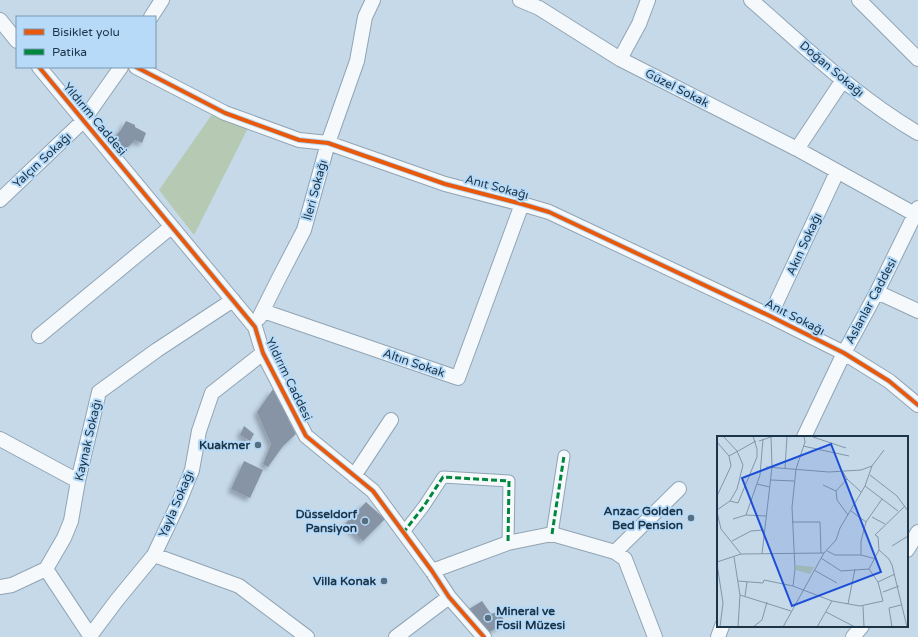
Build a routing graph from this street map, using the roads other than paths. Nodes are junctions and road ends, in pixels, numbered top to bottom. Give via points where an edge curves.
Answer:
1 (162, 0) edge
2 (373, 0) edge
3 (520, 0) edge
4 (648, 0) edge
5 (751, 0) edge
6 (859, 0) edge
7 (540, 4) edge
8 (152, 16) edge
9 (0, 20) edge
10 (16, 40) edge
11 (620, 59) junction
12 (918, 59) edge
13 (40, 68) edge
14 (120, 68) edge
15 (138, 68) edge
16 (843, 80) junction
17 (83, 121) junction
18 (918, 133) edge
19 (328, 143) junction
20 (797, 149) junction
21 (837, 172) junction
22 (0, 200) edge
23 (522, 204) junction
24 (917, 213) edge
25 (172, 227) junction
26 (877, 292) junction
27 (233, 300) junction
28 (263, 311) junction
29 (918, 311) edge
30 (770, 316) junction
31 (255, 327) junction
32 (38, 336) dead end
33 (263, 353) junction
34 (844, 353) junction
35 (918, 405) edge
36 (391, 420) dead end
37 (804, 436) edge
38 (0, 439) edge
39 (564, 456) dead end
40 (354, 476) junction
41 (78, 482) junction
42 (679, 489) dead end
43 (918, 532) edge
44 (403, 533) junction
45 (552, 534) junction
46 (508, 543) junction
47 (908, 548) edge
48 (615, 552) junction
49 (154, 555) junction
50 (46, 569) junction
51 (432, 571) junction
52 (0, 587) edge
53 (449, 597) junction
54 (722, 627) edge
55 (861, 627) edge
56 (91, 636) edge
57 (307, 637) edge
58 (396, 637) edge
59 (484, 637) edge
60 (655, 637) edge
61 (718, 637) edge
62 (853, 637) edge

1 - 8 street
2 - 19 street, İleri Sokağı via 366,17 357,61
3 - 7 street, Güzel Sokak
4 - 11 street via 639,24
5 - 16 street, Doğan Sokağı
6 - 12 street
7 - 11 street, Güzel Sokak
9 - 10 street
11 - 20 street, Güzel Sokak
13 - 17 street, Yıldırım Caddesi
14 - 17 street, Yalçın Sokağı
15 - 19 street, Anıt Sokağı via 225,113 299,140
16 - 18 street, Doğan Sokağı via 896,120
16 - 20 street
17 - 22 street, Yalçın Sokağı
17 - 25 street, Yıldırım Caddesi
19 - 23 street, Anıt Sokağı via 445,184
19 - 28 street, İleri Sokağı via 304,230
20 - 21 street, Güzel Sokak
21 - 24 street, Güzel Sokak
21 - 30 street, Akın Sokağı
23 - 28 street, Altın Sokak via 458,378
23 - 30 street, Anıt Sokağı via 549,212
24 - 26 street, Aslanlar Caddesi
25 - 27 street, Yıldırım Caddesi
25 - 32 street
26 - 29 street
26 - 34 street, Aslanlar Caddesi
27 - 31 street, Yıldırım Caddesi
27 - 41 street, Kaynak Sokağı via 99,392
28 - 31 street, İleri Sokağı
30 - 34 street, Anıt Sokağı
31 - 33 street, Yıldırım Caddesi
33 - 40 street, Yıldırım Caddesi via 306,436
33 - 49 street, Yayla Sokağı via 212,393 199,431 192,470
34 - 35 street, Anıt Sokağı via 889,381
34 - 37 street, Aslanlar Caddesi
36 - 40 street
38 - 41 street
39 - 45 street
40 - 44 street, Yıldırım Caddesi via 373,491
41 - 50 street, Kaynak Sokağı via 71,521
42 - 48 street
43 - 47 street
44 - 46 street via 443,477 509,481
44 - 51 street, Yıldırım Caddesi
45 - 46 street
45 - 48 street
46 - 51 street
48 - 60 street via 625,559
49 - 56 street, Yayla Sokağı via 116,600
49 - 57 street via 239,586
50 - 52 street via 12,585
50 - 56 street
51 - 53 street, Yıldırım Caddesi
53 - 58 street
53 - 59 street, Yıldırım Caddesi
54 - 61 street
55 - 62 street

